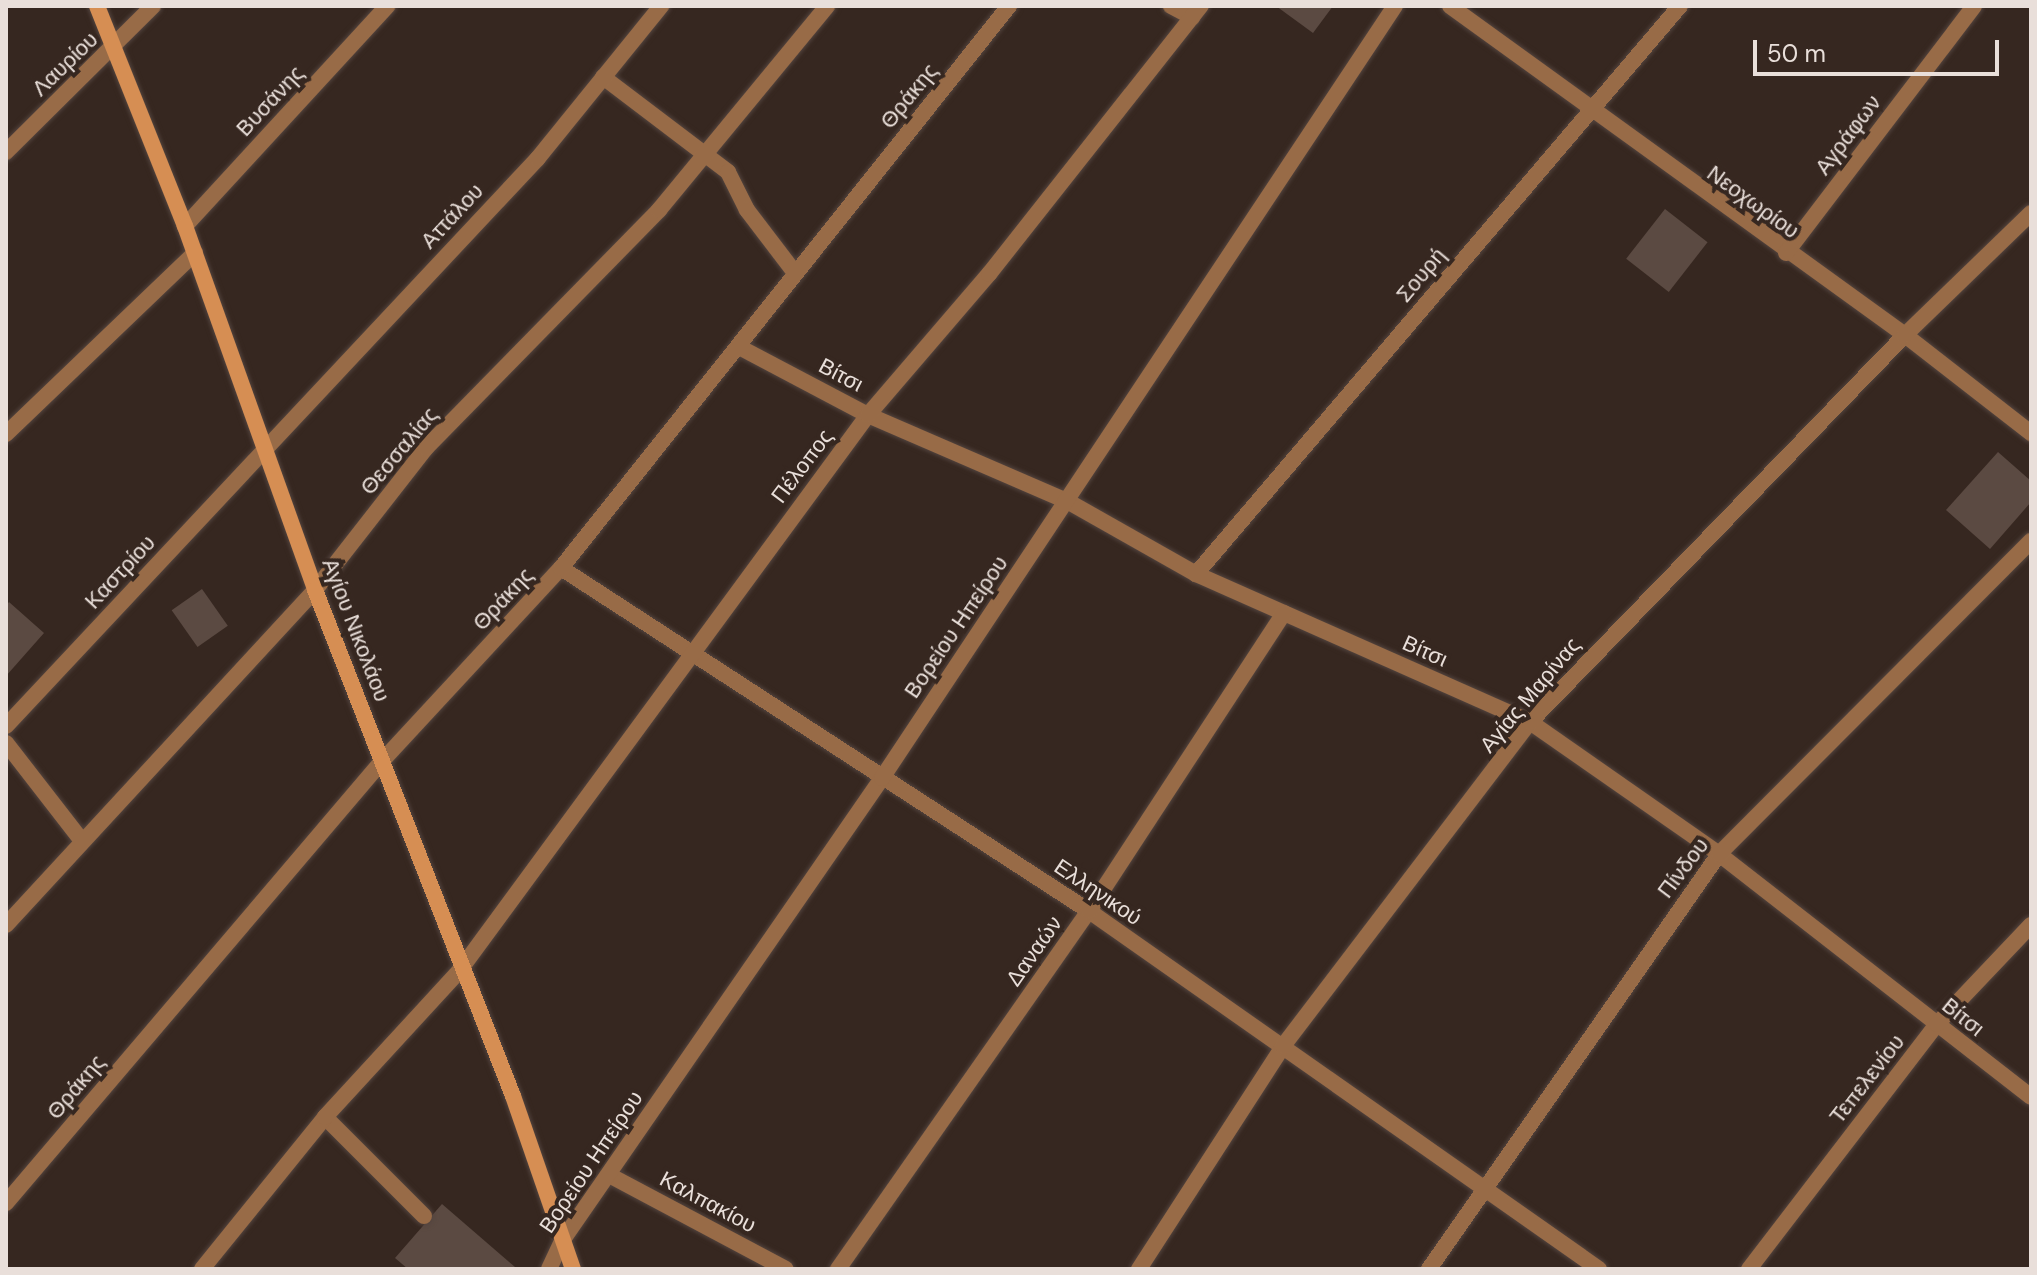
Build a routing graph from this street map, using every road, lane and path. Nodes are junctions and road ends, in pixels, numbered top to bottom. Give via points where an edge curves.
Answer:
1 (97, 6) edge
2 (153, 6) edge
3 (387, 6) edge
4 (661, 6) edge
5 (827, 6) edge
6 (1009, 6) edge
7 (1171, 6) edge
8 (1395, 6) edge
9 (1450, 6) edge
10 (1680, 6) edge
11 (1974, 6) edge
12 (1197, 11) edge
13 (114, 47) junction
14 (603, 77) junction
15 (1590, 110) junction
16 (6, 152) edge
17 (707, 152) junction
18 (2031, 213) edge
19 (185, 226) junction
20 (195, 253) junction
21 (1786, 253) junction
22 (795, 273) junction
23 (1905, 335) junction
24 (739, 347) junction
25 (868, 415) junction
26 (2031, 433) edge
27 (6, 434) edge
28 (266, 448) junction
29 (1067, 501) junction
30 (2031, 541) edge
31 (561, 568) junction
32 (1196, 574) junction
33 (315, 590) junction
34 (1284, 613) junction
35 (693, 649) junction
36 (1530, 722) junction
37 (6, 726) edge
38 (6, 743) edge
39 (383, 760) junction
40 (882, 778) junction
41 (82, 841) junction
42 (1719, 854) junction
43 (1089, 911) junction
44 (6, 925) edge
45 (2031, 925) edge
46 (460, 970) junction
47 (1937, 1024) junction
48 (1283, 1046) junction
49 (2031, 1097) edge
50 (325, 1117) junction
51 (609, 1175) junction
52 (1482, 1190) junction
53 (6, 1203) edge
54 (424, 1216) dead end
55 (562, 1241) junction
56 (202, 1269) edge
57 (549, 1269) edge
58 (573, 1269) edge
59 (786, 1269) edge
60 (838, 1269) edge
61 (1139, 1269) edge
62 (1429, 1269) edge
63 (1599, 1269) edge
64 (1749, 1269) edge

1 - 13 street, Αγίου Νικολάου
2 - 13 street, Λαυρίου
3 - 19 street, Βυσάνης
4 - 14 street, Αττάλου
5 - 17 street, Θεσσαλίας
6 - 22 street, Θράκης
7 - 12 street
8 - 29 street, Βορείου Ηπείρου
9 - 15 street, Νεοχωρίου
10 - 15 street, Σουρή
11 - 21 street, Αγράφων
12 - 25 street, Πέλοπος via 989,274
13 - 16 street, Λαυρίου
13 - 19 street, Αγίου Νικολάου
14 - 17 street
14 - 28 street, Αττάλου via 538,158
15 - 21 street, Νεοχωρίου
15 - 32 street, Σουρή
17 - 22 street via 728,172 747,210
17 - 33 street, Θεσσαλίας via 659,210 426,448
18 - 23 street, Αγίας Μαρίνας
19 - 20 street, Αγίου Νικολάου
20 - 27 street
20 - 28 street, Αγίου Νικολάου
21 - 23 street, Νεοχωρίου
22 - 24 street, Θράκης
23 - 26 street, Νεοχωρίου
23 - 36 street, Αγίας Μαρίνας
24 - 25 street, Βίτσι
24 - 31 street, Θράκης
25 - 29 street, Βίτσι
25 - 35 street, Πέλοπος
28 - 33 street, Αγίου Νικολάου
28 - 37 street, Καστρίου
29 - 32 street, Βίτσι
29 - 40 street, Βορείου Ηπείρου
30 - 42 street, Πίνδου
31 - 35 street, Ελληνικού
31 - 39 street, Θράκης
32 - 34 street, Βίτσι
33 - 39 street, Αγίου Νικολάου
33 - 41 street, Θεσσαλίας
34 - 36 street, Βίτσι
34 - 43 street, Δαναών
35 - 40 street, Ελληνικού
35 - 46 street, Πέλοπος
36 - 42 street, Βίτσι
36 - 48 street, Αγίας Μαρίνας
38 - 41 street
39 - 46 street, Αγίου Νικολάου
39 - 53 street, Θράκης
40 - 43 street, Ελληνικού
40 - 51 street, Βορείου Ηπείρου
41 - 44 street, Θεσσαλίας
42 - 47 street, Βίτσι
42 - 52 street, Πίνδου
43 - 48 street, Ελληνικού
43 - 60 street, Δαναών
45 - 47 street, Τεπελενίου
46 - 50 street, Πέλοπος
46 - 55 street, Αγίου Νικολάου via 513,1096
47 - 49 street, Βίτσι
47 - 64 street, Τεπελενίου
48 - 52 street, Ελληνικού
48 - 61 street, Αγίας Μαρίνας
50 - 54 street
50 - 56 street, Πέλοπος
51 - 55 street, Βορείου Ηπείρου
51 - 59 street, Καλπακίου
52 - 62 street, Πίνδου
52 - 63 street, Ελληνικού
55 - 57 street, Βορείου Ηπείρου
55 - 58 street, Αγίου Νικολάου

